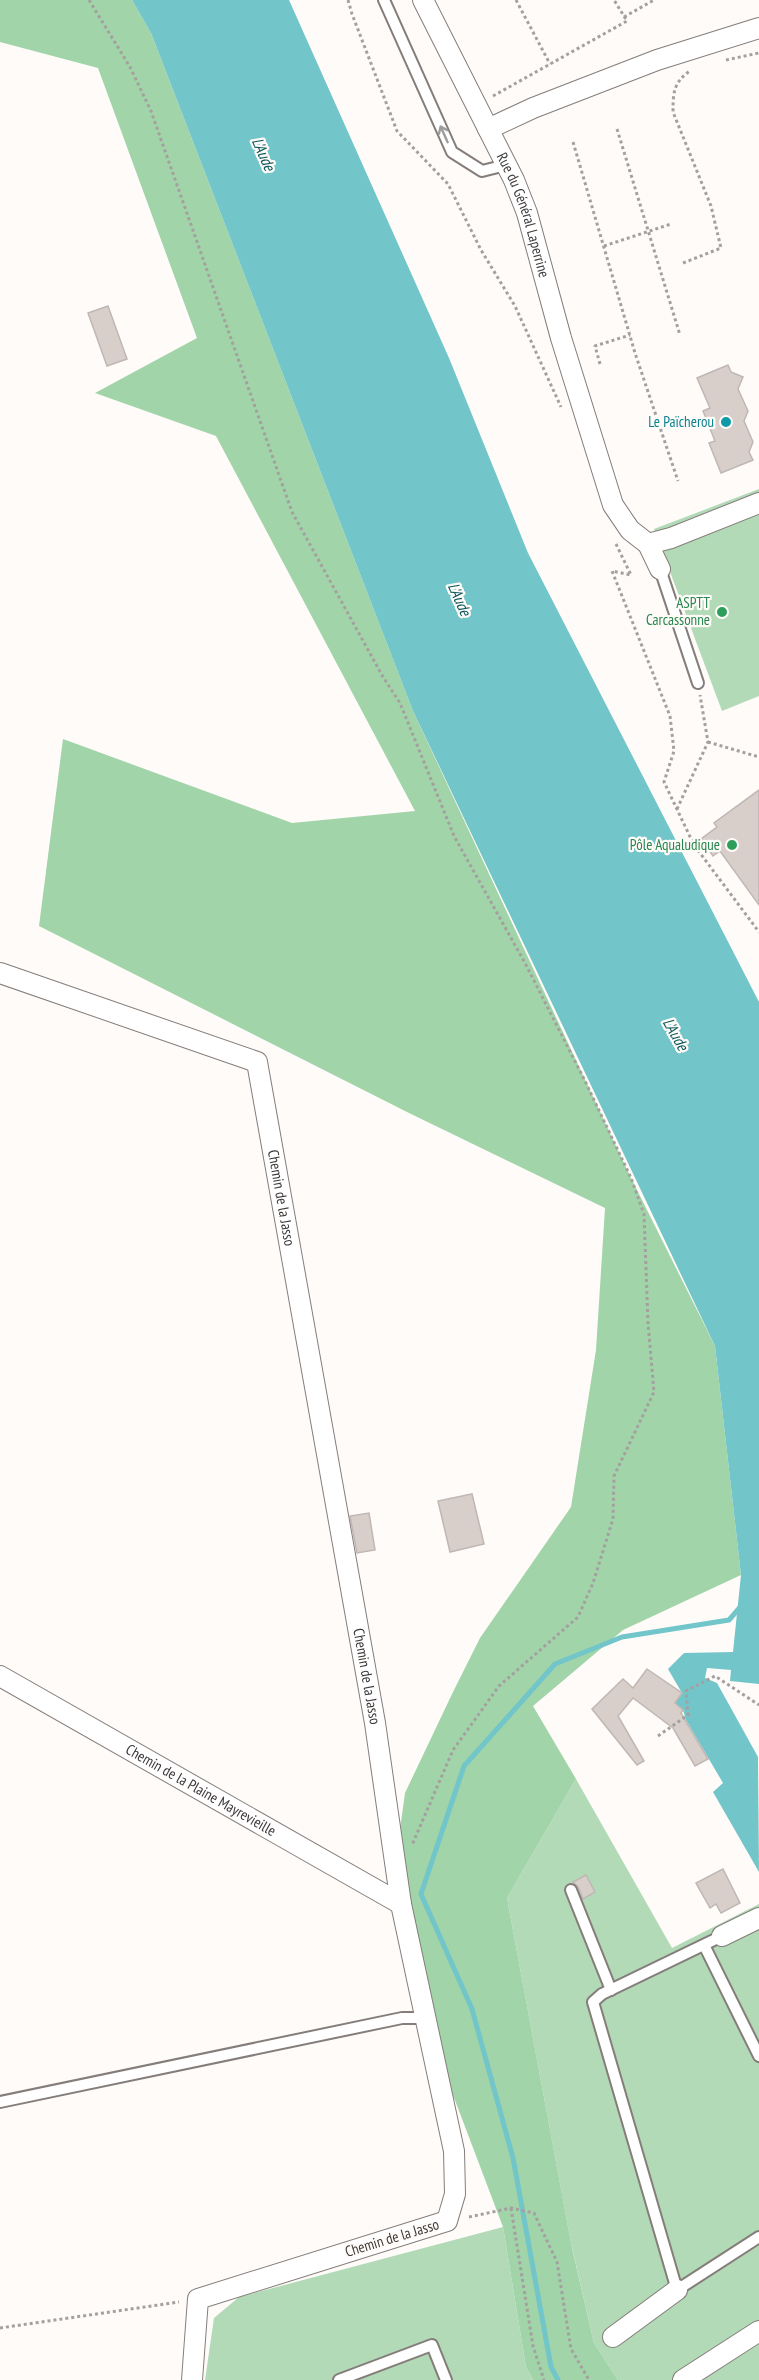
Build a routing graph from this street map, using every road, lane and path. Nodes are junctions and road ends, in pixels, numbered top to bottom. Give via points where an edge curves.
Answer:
1 (89, 0) edge
2 (348, 0) edge
3 (384, 0) edge
4 (423, 0) edge
5 (516, 0) edge
6 (614, 0) edge
7 (654, 0) edge
8 (624, 17) junction
9 (759, 28) edge
10 (759, 53) edge
11 (717, 62) dead end
12 (550, 64) junction
13 (696, 67) dead end
14 (488, 99) dead end
15 (488, 129) junction
16 (617, 129) dead end
17 (573, 142) dead end
18 (506, 165) junction
19 (671, 224) dead end
20 (648, 231) junction
21 (603, 246) junction
22 (683, 263) dead end
23 (630, 335) junction
24 (680, 335) dead end
25 (600, 364) dead end
26 (564, 415) dead end
27 (678, 481) dead end
28 (759, 503) edge
29 (612, 535) dead end
30 (648, 544) junction
31 (660, 569) joint
32 (698, 683) joint
33 (708, 742) junction
34 (759, 757) edge
35 (677, 809) junction
36 (759, 932) edge
37 (0, 973) edge
38 (0, 1676) edge
39 (759, 1706) edge
40 (658, 1736) dead end
41 (409, 1852) dead end
42 (571, 1890) dead end
43 (401, 1904) junction
44 (759, 1918) edge
45 (722, 1936) joint
46 (704, 1945) junction
47 (611, 1990) junction
48 (425, 2018) junction
49 (759, 2056) edge
50 (0, 2102) edge
51 (511, 2208) junction
52 (447, 2221) junction
53 (759, 2237) edge
54 (677, 2290) junction
55 (198, 2299) junction
56 (0, 2328) edge
57 (759, 2331) edge
58 (613, 2337) dead end
59 (192, 2380) edge
60 (339, 2380) edge
61 (446, 2380) edge
62 (544, 2380) edge
63 (589, 2380) edge
64 (683, 2380) edge

1 - 41 path via 130,67 151,111 292,512 400,703 454,836 580,1071 644,1214 654,1392 614,1476 613,1520 593,1582 578,1617 499,1686 453,1750
2 - 26 path via 397,131 448,184 514,306
18 -> 3 lane via 482,171 452,152
4 - 15 street, Rue du Général Laperrine
5 - 12 path
6 - 8 path
7 - 8 path
8 - 12 path via 627,21
9 - 15 street via 657,60
10 - 11 path
12 - 14 path
13 - 22 path via 679,79 673,95 673,112 711,206 721,248
15 - 18 street, Rue du Général Laperrine
16 - 20 path
17 - 21 path
18 - 30 street, Rue du Général Laperrine via 527,213 613,505 630,530
19 - 20 path
20 - 21 path
20 - 24 path
21 - 23 path
23 - 25 path via 595,346
23 - 27 path
28 - 30 street
29 - 35 path via 631,575 612,571 670,716 674,751 664,782
30 - 31 street, Rue du Général Laperrine
31 - 32 lane
32 - 33 path
33 - 34 path
33 - 35 path
35 - 36 path via 694,845
37 - 43 street, Chemin de la Jasso via 257,1062 375,1723
38 - 43 street, Chemin de la Plaine Mayrevieille
39 - 40 path via 715,1676 686,1691 688,1715
42 - 47 lane
43 - 48 street, Chemin de la Jasso
44 - 45 street
45 - 46 lane
46 - 47 lane
46 - 49 lane
47 - 54 lane via 593,2002
48 - 50 lane via 402,2018
48 - 52 street, Chemin de la Jasso via 454,2151 456,2194
51 - 52 path
51 - 62 path via 533,2346
51 - 63 path via 534,2213 548,2242 557,2262 571,2349
52 - 55 street, Chemin de la Jasso
53 - 54 lane
54 - 58 street
55 - 56 path
55 - 59 street
57 - 64 street
60 - 61 lane via 432,2345

